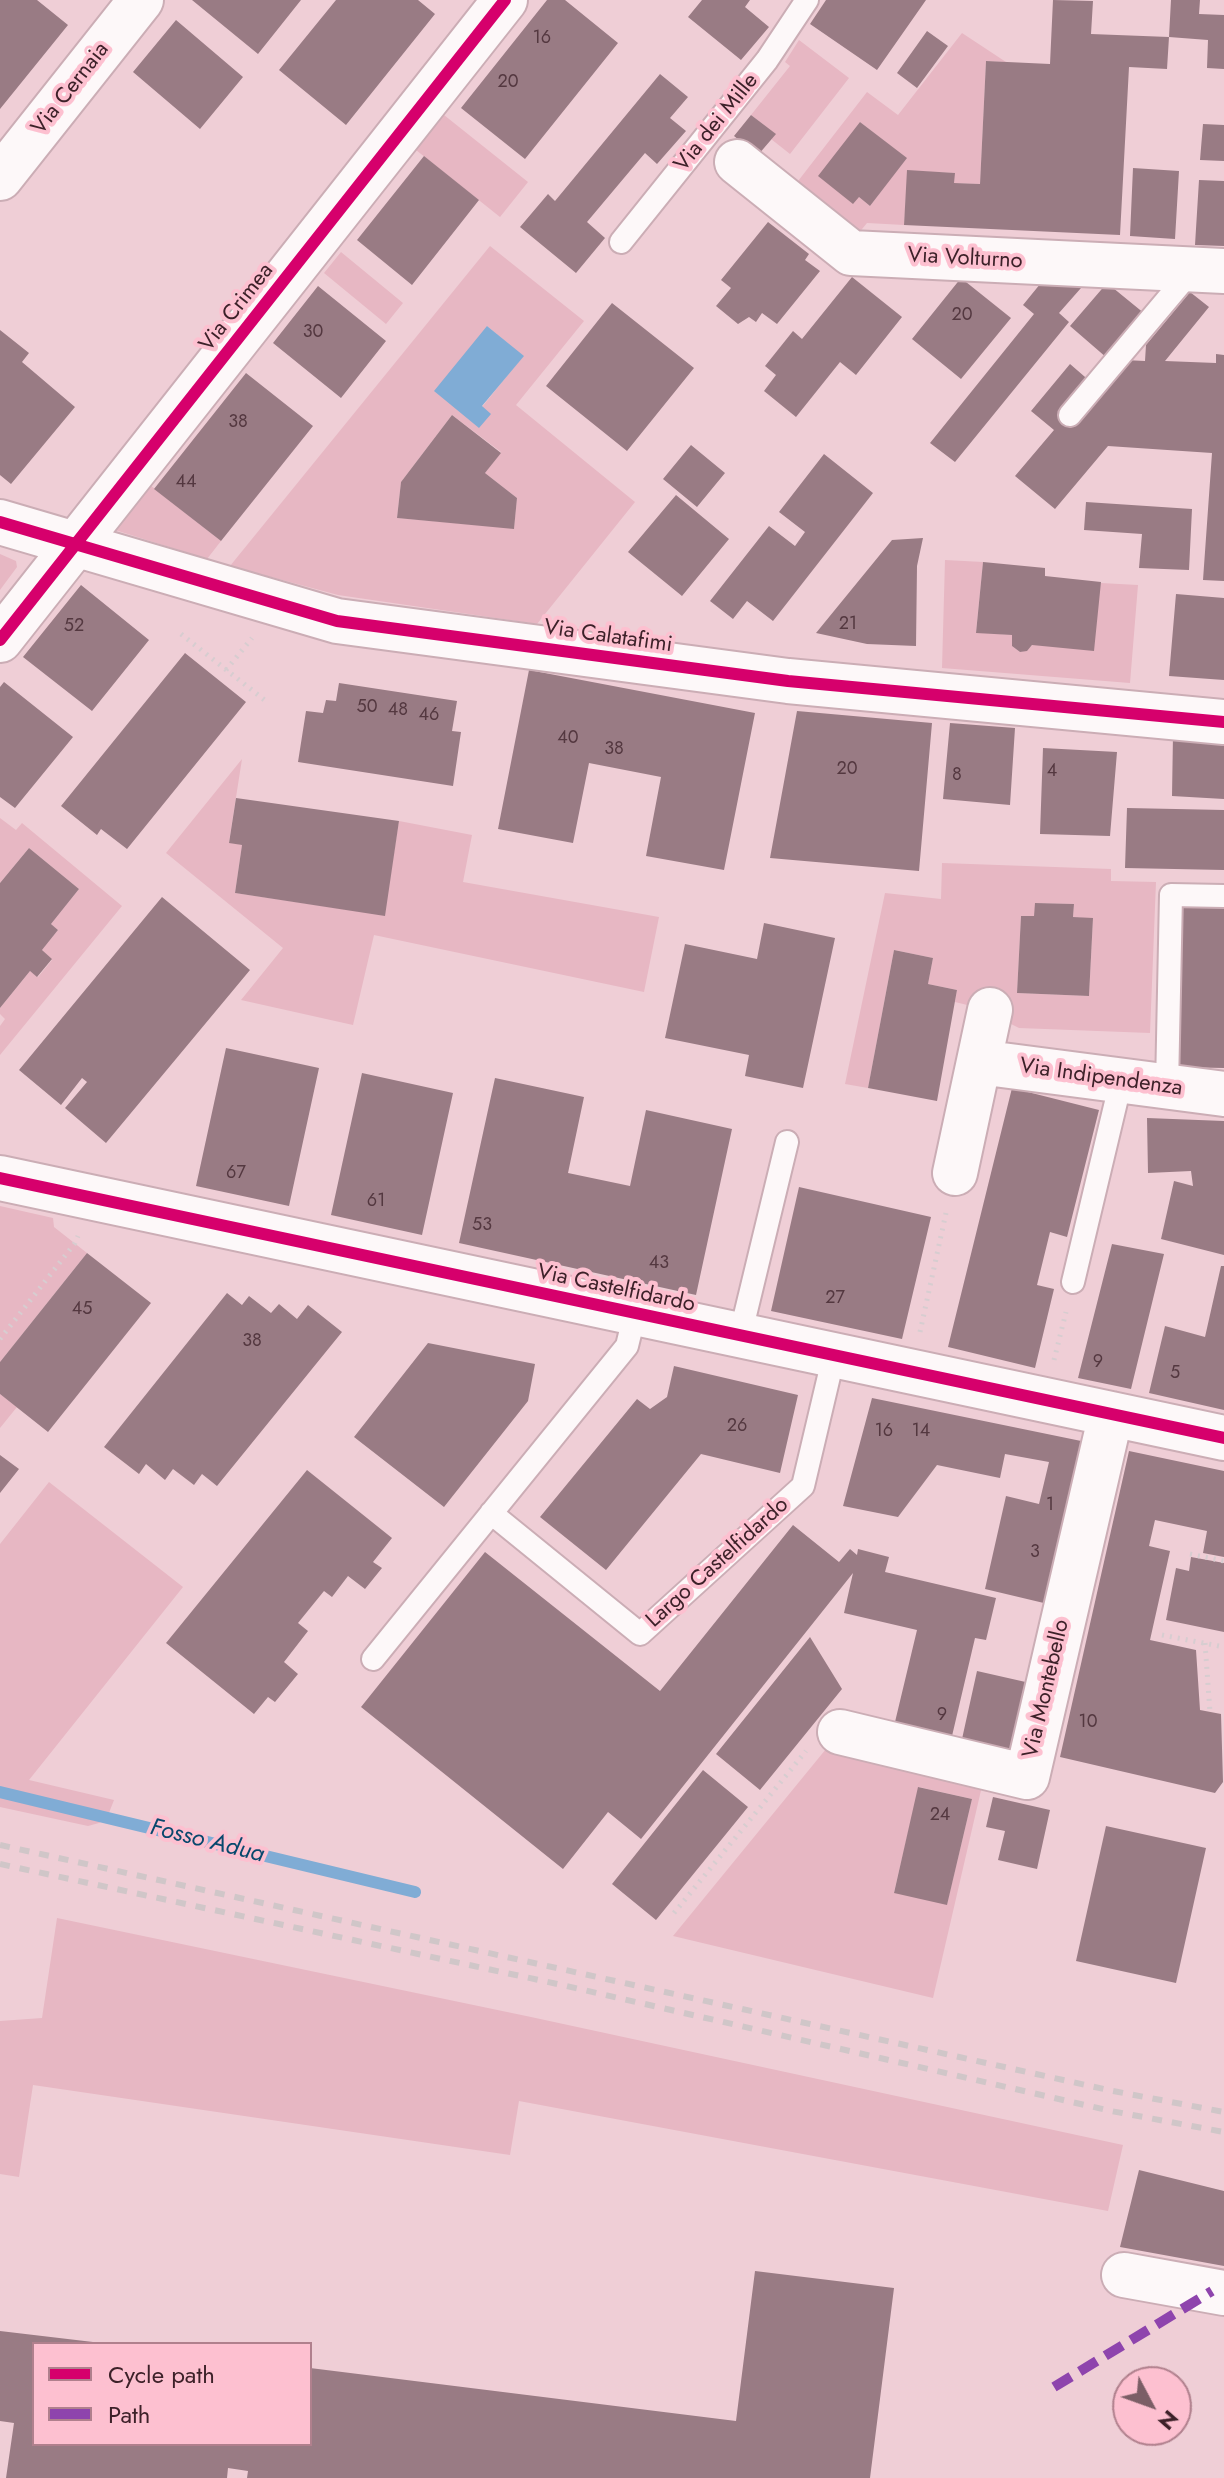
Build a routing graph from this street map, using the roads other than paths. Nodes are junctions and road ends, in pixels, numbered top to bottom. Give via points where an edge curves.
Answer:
1 (141, 0) edge
2 (505, 0) edge
3 (807, 0) edge
4 (737, 162) dead end
5 (0, 178) edge
6 (621, 242) dead end
7 (1208, 271) edge
8 (1070, 415) dead end
9 (0, 522) edge
10 (76, 544) junction
11 (0, 640) edge
12 (1224, 722) edge
13 (1224, 896) edge
14 (990, 1010) dead end
15 (979, 1062) junction
16 (1121, 1081) junction
17 (1167, 1087) junction
18 (1224, 1094) edge
19 (787, 1142) dead end
20 (955, 1173) road end
21 (0, 1178) edge
22 (1073, 1282) road end
23 (635, 1313) junction
24 (740, 1336) junction
25 (834, 1355) junction
26 (1111, 1414) junction
27 (1224, 1438) edge
28 (491, 1513) junction
29 (373, 1659) dead end
30 (840, 1732) road end
31 (1124, 2275) dead end
32 (1224, 2293) edge

1 - 5 street, Via Cernaia
2 - 10 street, Via Crimea
3 - 6 lane, Via dei Mille via 767,60
4 - 7 street, Via Volturno via 851,253
7 - 8 lane
9 - 10 street, Via Calatafimi
10 - 11 street, Via Crimea
10 - 12 street, Via Calatafimi via 337,621 788,681
13 - 17 lane via 1171,895
14 - 15 street
15 - 16 street, Via Indipendenza
15 - 20 street
16 - 17 street, Via Indipendenza
16 - 22 lane
17 - 18 street, Via Indipendenza
19 - 24 lane
21 - 23 street, Via Castelfidardo
23 - 24 street, Via Castelfidardo
23 - 28 lane via 627,1346
24 - 25 street, Via Castelfidardo
25 - 26 street, Via Castelfidardo
25 - 28 lane, Largo Castelfidardo via 803,1486 640,1634
26 - 27 street, Via Castelfidardo
26 - 30 street, Via Montebello via 1027,1777
28 - 29 lane
31 - 32 street

